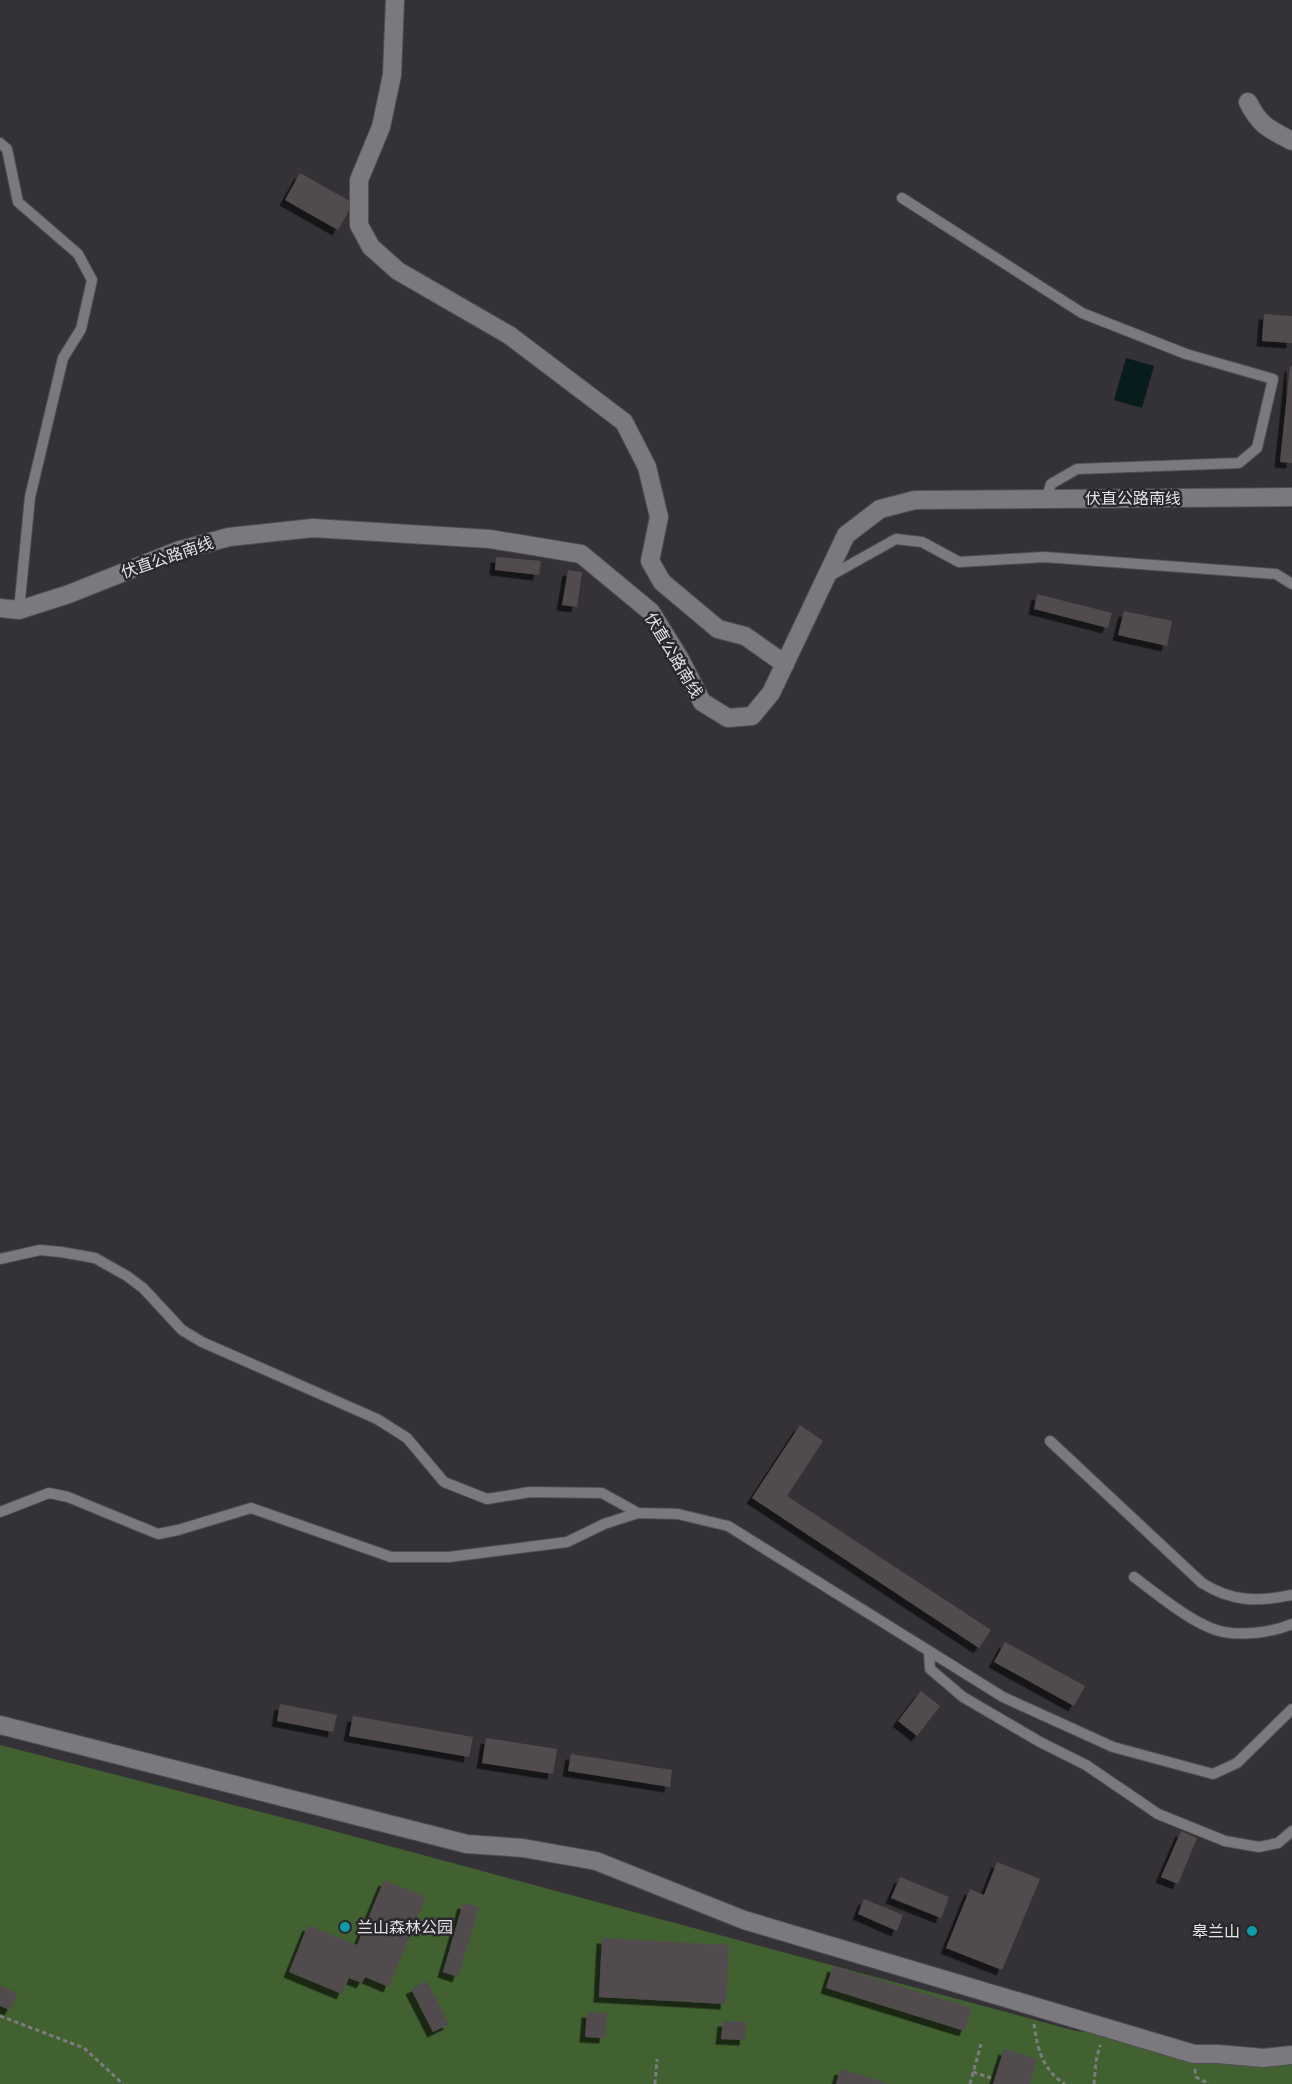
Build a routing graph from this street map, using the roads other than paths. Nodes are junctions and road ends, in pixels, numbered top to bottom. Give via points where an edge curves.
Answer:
1 (395, 0) edge
2 (1248, 102) dead end
3 (1292, 141) edge
4 (0, 143) edge
5 (903, 198) dead end
6 (1292, 497) edge
7 (1047, 499) junction
8 (825, 579) junction
9 (1292, 584) edge
10 (0, 608) edge
11 (19, 610) junction
12 (785, 664) junction
13 (0, 1259) edge
14 (1050, 1441) dead end
15 (0, 1512) edge
16 (638, 1513) junction
17 (1134, 1577) dead end
18 (1292, 1595) edge
19 (1292, 1624) edge
20 (929, 1652) junction
21 (1292, 1709) edge
22 (0, 1725) edge
23 (1292, 1831) edge
24 (1292, 2055) edge

1 - 12 street via 392,75 381,127 359,180 359,225 371,247 398,271 509,334 624,422 647,467 659,517 650,561 662,582 718,629 745,636
2 - 3 street via 1257,120
4 - 11 lane via 7,149 18,202 78,254 92,280 81,329 63,358 30,497
5 - 7 lane via 1082,314 1186,354 1273,379 1257,448 1239,464 1077,469 1051,484
6 - 7 street, 伏直公路南线
7 - 8 street, 伏直公路南线 via 915,500 880,509 846,536
8 - 9 lane via 896,539 922,543 959,562 1056,558 1276,574
8 - 12 street, 伏直公路南线
10 - 11 street, 伏直公路南线
11 - 12 street, 伏直公路南线 via 177,551 229,537 314,528 490,539 581,554 651,612 702,702 728,717 752,716 771,693
13 - 16 lane via 40,1250 95,1258 143,1288 182,1330 202,1342 387,1425 407,1438 444,1482 487,1499 530,1492 602,1493
14 - 18 lane via 1217,1593 1268,1600
15 - 16 lane via 49,1493 158,1533 251,1508 391,1557 449,1557 567,1542
16 - 20 lane via 678,1514 728,1526
17 - 19 lane via 1180,1611 1223,1632 1252,1633
20 - 21 lane via 1003,1697 1113,1747 1213,1774 1237,1763
20 - 23 lane via 930,1669 963,1697 1086,1765 1158,1814 1225,1841 1259,1846 1278,1843
22 - 24 street via 467,1844 523,1848 596,1861 744,1920 1194,2054 1263,2058

